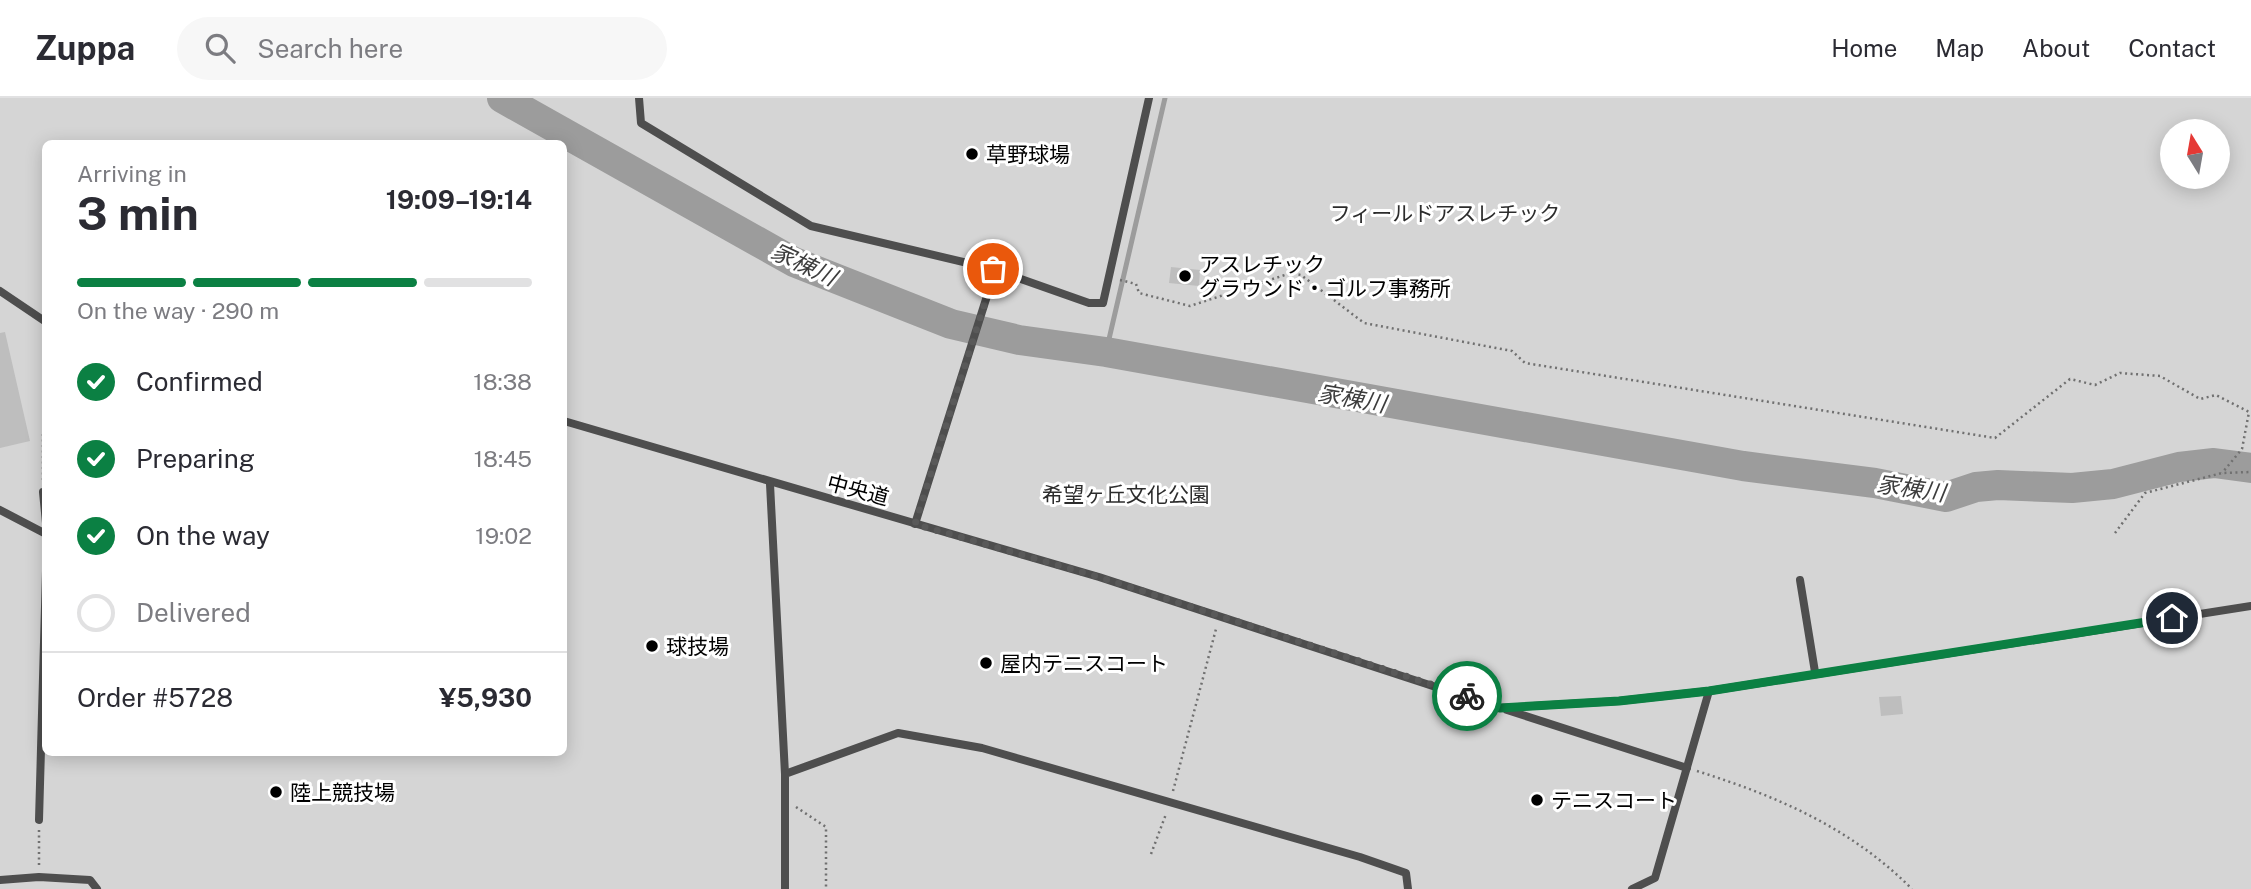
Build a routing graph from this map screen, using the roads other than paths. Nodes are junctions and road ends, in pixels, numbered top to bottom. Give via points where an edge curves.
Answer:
1 (639, 98) edge
2 (1149, 98) edge
3 (993, 269) junction
4 (0, 291) edge
5 (42, 319) edge
6 (567, 422) edge
7 (770, 484) junction
8 (0, 510) edge
9 (915, 524) junction
10 (42, 532) edge
11 (1800, 580) dead end
12 (2251, 606) edge
13 (1815, 672) junction
14 (1709, 691) junction
15 (1500, 708) junction
16 (42, 713) edge
17 (1687, 768) junction
18 (786, 774) junction
19 (39, 820) road end
20 (0, 880) edge
21 (97, 889) edge
22 (785, 889) edge
23 (1408, 889) edge
24 (1632, 889) edge

1 - 3 lane via 641,123 811,226
2 - 3 lane via 1103,303 1089,303
3 - 9 lane
4 - 5 lane
6 - 7 lane, 中央道
7 - 9 lane, 中央道
7 - 18 lane
8 - 10 lane
9 - 15 lane, 中央道 via 1220,615
11 - 13 lane
12 - 13 lane, 中央道
13 - 14 lane, 中央道
14 - 15 lane, 中央道
14 - 17 lane
15 - 17 lane
16 - 19 lane
17 - 24 lane via 1655,878
18 - 22 lane
18 - 23 lane via 898,733 982,748 1406,873
20 - 21 lane via 90,880

